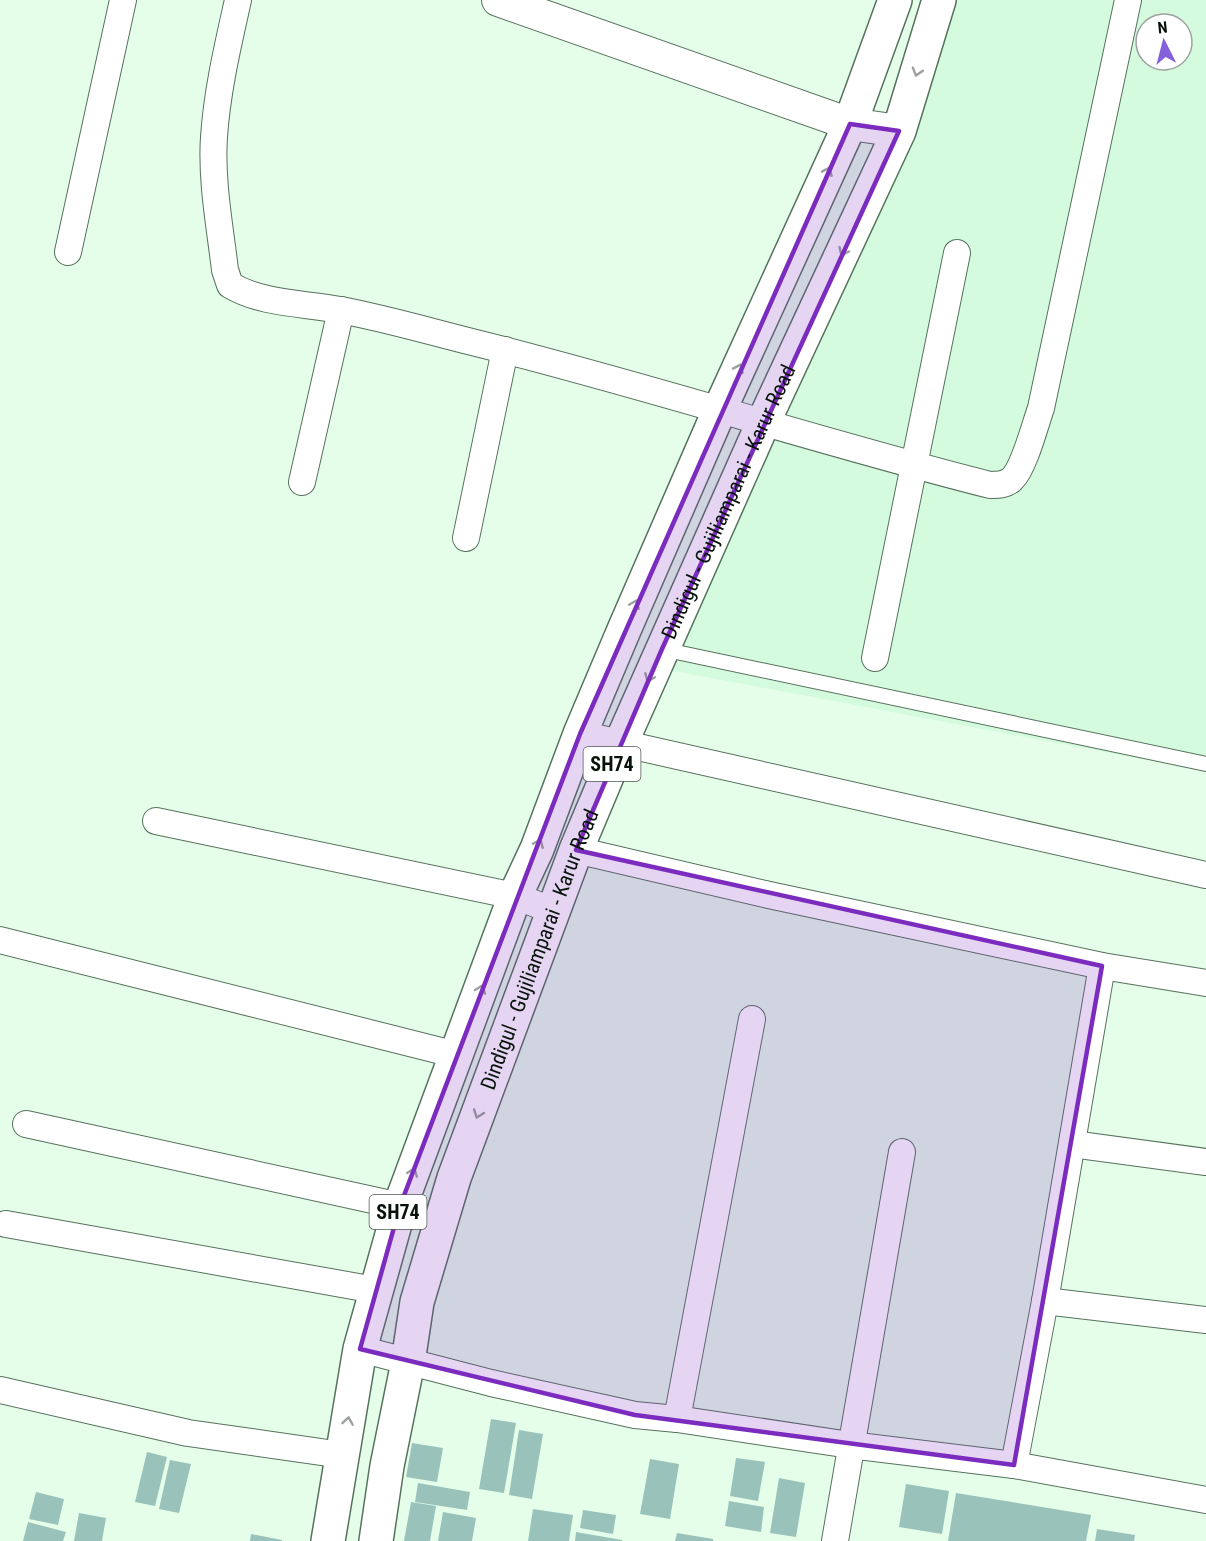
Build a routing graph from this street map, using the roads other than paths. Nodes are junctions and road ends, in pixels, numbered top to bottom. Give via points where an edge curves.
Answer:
1 (123, 0) edge
2 (238, 0) edge
3 (498, 0) edge
4 (895, 0) edge
5 (1128, 0) edge
6 (937, 8) edge
7 (850, 124) junction
8 (899, 131) junction
9 (68, 252) dead end
10 (957, 253) dead end
11 (341, 310) junction
12 (505, 350) junction
13 (720, 409) junction
14 (763, 423) junction
15 (914, 466) junction
16 (302, 482) dead end
17 (466, 538) dead end
18 (662, 649) junction
19 (875, 658) dead end
20 (580, 734) junction
21 (621, 743) junction
22 (1206, 764) edge
23 (156, 821) dead end
24 (576, 850) junction
25 (1206, 875) edge
26 (515, 896) junction
27 (554, 911) junction
28 (0, 939) edge
29 (1102, 966) junction
30 (1206, 983) edge
31 (752, 1019) dead end
32 (457, 1055) junction
33 (26, 1124) dead end
34 (1071, 1144) junction
35 (902, 1152) dead end
36 (1206, 1162) edge
37 (400, 1206) junction
38 (6, 1224) dead end
39 (375, 1290) junction
40 (1045, 1301) junction
41 (1206, 1320) edge
42 (360, 1349) junction
43 (408, 1362) junction
44 (0, 1390) edge
45 (677, 1419) junction
46 (850, 1445) junction
47 (342, 1455) junction
48 (1014, 1465) junction
49 (1206, 1500) edge
50 (328, 1541) edge
51 (376, 1541) edge
52 (835, 1541) edge

1 - 9 street
2 - 11 street via 214,137 225,270 230,285 242,292
3 - 7 street
4 - 7 main road, Dindigul - Gujiliamparai - Karur Road
5 - 15 street via 1041,408 1023,460 1013,478 990,485
6 -> 8 main road, Dindigul - Gujiliamparai - Karur Road / SH74
7 - 8 street
13 -> 7 main road, Dindigul - Gujiliamparai - Karur Road / SH74
8 -> 14 main road, Dindigul - Gujiliamparai - Karur Road / SH74
10 - 15 street
11 - 12 street
11 - 16 street
12 - 13 street
12 - 17 street
13 - 14 street
20 -> 13 main road, Dindigul - Gujiliamparai - Karur Road / SH74
14 - 15 street
14 - 18 main road, Dindigul - Gujiliamparai - Karur Road / SH74
15 - 19 street
18 -> 21 main road, Dindigul - Gujiliamparai - Karur Road / SH74
18 - 22 lane
20 - 21 street
26 -> 20 main road, Dindigul - Gujiliamparai - Karur Road / SH74
21 - 24 main road, Dindigul - Gujiliamparai - Karur Road / SH74
21 - 25 street
23 - 26 street
24 - 27 main road, Dindigul - Gujiliamparai - Karur Road / SH74
24 - 29 street
26 - 27 street
32 -> 26 main road, Dindigul - Gujiliamparai - Karur Road / SH74
27 -> 43 main road, Dindigul - Gujiliamparai - Karur Road / SH74 via 454,1178 417,1302
28 - 32 street
29 - 30 street
29 - 34 street
31 - 45 street
37 -> 32 main road, Dindigul - Gujiliamparai - Karur Road / SH74
33 - 37 street
34 - 36 street
34 - 40 street
35 - 46 street
37 - 39 main road, Dindigul - Gujiliamparai - Karur Road / SH74
38 - 39 street
39 - 42 main road, Dindigul - Gujiliamparai - Karur Road / SH74
40 - 41 street
40 - 48 street
42 - 43 street
47 -> 42 main road, Dindigul - Gujiliamparai - Karur Road / SH74
43 - 45 street via 635,1415
43 - 51 main road, Dindigul - Gujiliamparai - Karur Road / SH74
44 - 47 street via 188,1433
45 - 46 street
46 - 48 street
46 - 52 street
47 - 50 main road, Dindigul - Gujiliamparai - Karur Road / SH74
48 - 49 street

